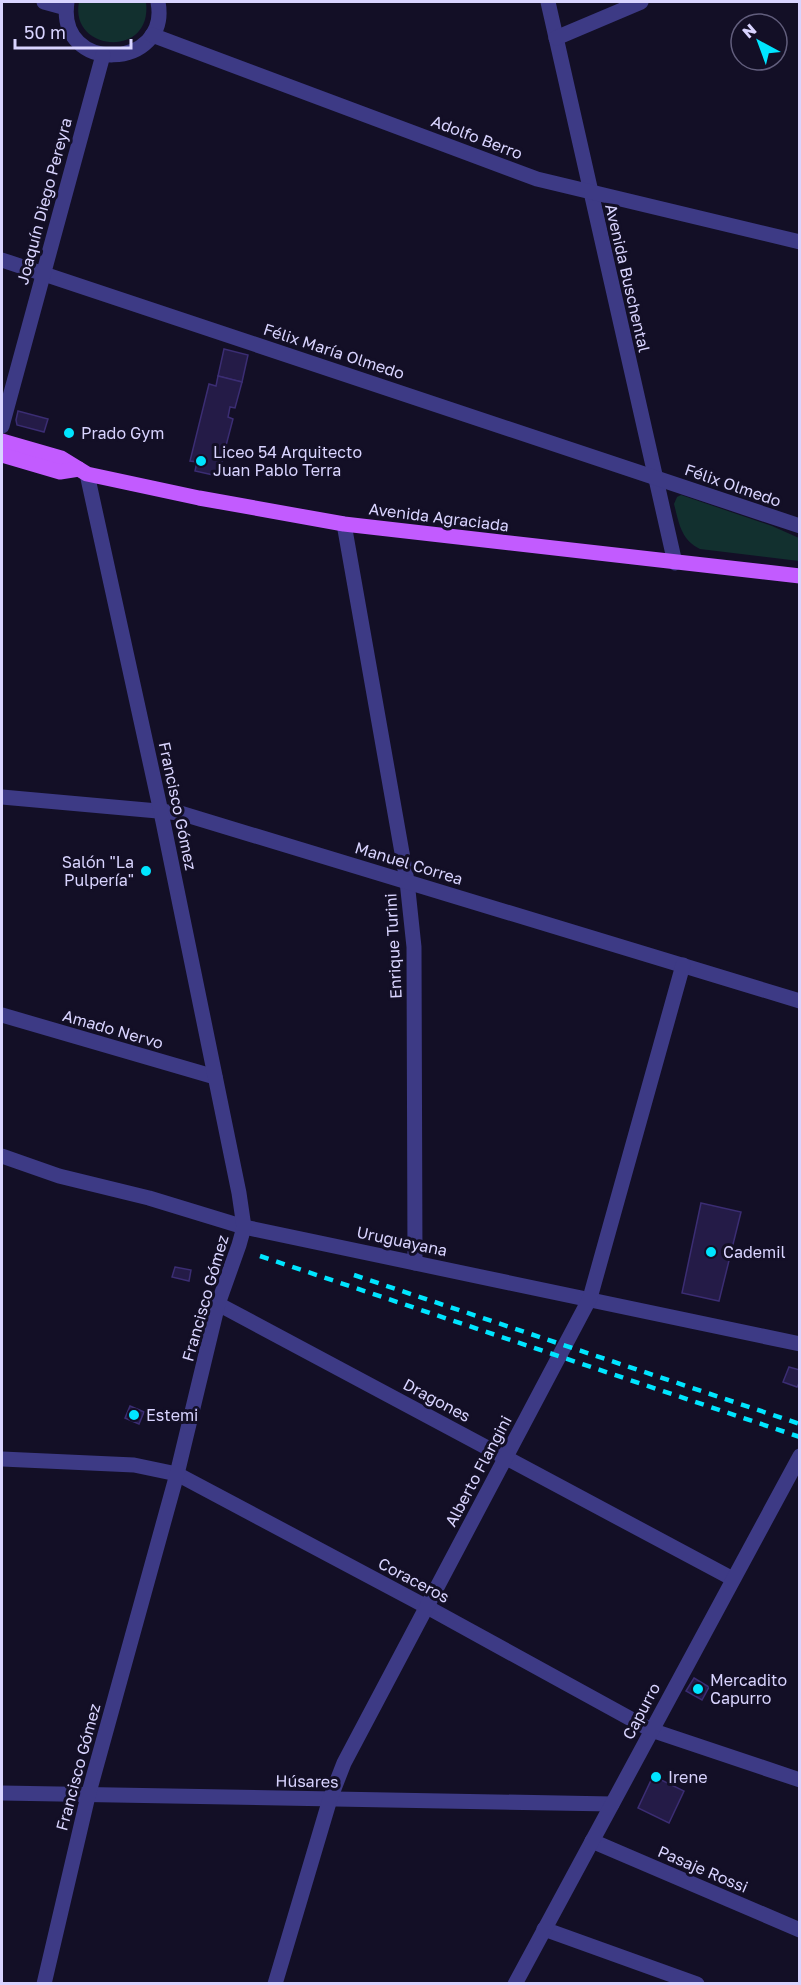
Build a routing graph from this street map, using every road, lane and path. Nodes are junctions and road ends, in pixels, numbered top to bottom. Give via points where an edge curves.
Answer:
1 (44, 2) edge
2 (158, 2) edge
3 (548, 2) edge
4 (641, 2) edge
5 (66, 5) edge
6 (152, 35) junction
7 (556, 38) junction
8 (103, 56) junction
9 (590, 193) junction
10 (800, 242) edge
11 (2, 260) edge
12 (44, 274) junction
13 (2, 426) edge
14 (2, 441) edge
15 (2, 455) edge
16 (83, 472) junction
17 (656, 477) junction
18 (344, 524) junction
19 (800, 526) edge
20 (675, 563) junction
21 (800, 576) edge
22 (2, 797) edge
23 (161, 812) junction
24 (407, 881) junction
25 (683, 965) junction
26 (800, 1001) edge
27 (2, 1016) edge
28 (215, 1077) junction
29 (2, 1156) edge
30 (244, 1227) junction
31 (415, 1263) junction
32 (590, 1298) junction
33 (218, 1304) junction
34 (800, 1344) edge
35 (800, 1456) edge
36 (505, 1457) junction
37 (2, 1459) edge
38 (177, 1474) junction
39 (733, 1579) junction
40 (427, 1607) junction
41 (651, 1730) junction
42 (800, 1780) edge
43 (2, 1793) edge
44 (88, 1796) junction
45 (330, 1799) junction
46 (612, 1804) junction
47 (592, 1841) junction
48 (544, 1929) junction
49 (800, 1930) edge
50 (44, 1983) edge
51 (275, 1983) edge
52 (515, 1983) edge
53 (697, 1983) edge

1 - 5 street
2 - 6 street via 159,16
3 - 7 street, Avenida Buschental
4 - 7 street
5 - 8 street via 76,39
6 - 8 street via 136,50
6 - 9 street, Adolfo Berro via 537,179
7 - 9 street, Avenida Buschental
8 - 12 street, Joaquín Diego Pereyra
9 - 10 street, Adolfo Berro
9 - 17 street, Avenida Buschental
11 - 12 street, Félix María Olmedo
12 - 13 street, Joaquín Diego Pereyra
12 - 17 street, Félix María Olmedo
14 - 16 main road, Avenida Agraciada via 61,458
15 - 16 main road, Avenida Agraciada via 60,472
16 - 18 main road, Avenida Agraciada
16 - 23 street, Francisco Gómez
17 - 19 street, Félix Olmedo
17 - 20 street, Avenida Buschental
18 - 20 main road, Avenida Agraciada
18 - 24 street, Enrique Turini
20 - 21 main road, Avenida Agraciada
22 - 23 street, Manuel Correa
23 - 24 street, Manuel Correa via 180,813
23 - 28 street, Francisco Gómez
24 - 25 street, Manuel Correa
24 - 31 street, Enrique Turini via 414,947
25 - 26 street, Manuel Correa
25 - 32 street, Alberto Flangini
27 - 28 street, Amado Nervo
28 - 30 street, Francisco Gómez
29 - 30 street, Uruguayana via 59,1176
30 - 31 street, Uruguayana
30 - 33 street, Francisco Gómez
31 - 32 street, Uruguayana
32 - 34 street, Uruguayana
32 - 36 street, Alberto Flangini
33 - 36 street, Dragones
33 - 38 street, Francisco Gómez
35 - 39 street, Capurro
36 - 39 street, Dragones
36 - 40 street, Alberto Flangini
37 - 38 street, Coraceros via 134,1466
38 - 40 street, Coraceros
38 - 44 street, Francisco Gómez
39 - 41 street, Capurro
40 - 41 street, Coraceros
40 - 45 street, Alberto Flangini via 344,1763
41 - 42 street, Coraceros
41 - 46 street, Capurro
43 - 44 street, Húsares
44 - 45 street, Húsares
44 - 50 street, Francisco Gómez
45 - 46 street, Húsares
45 - 51 street, Alberto Flangini
46 - 47 street, Capurro
47 - 48 street, Capurro
47 - 49 street, Pasaje Rossi
48 - 52 street, Capurro
48 - 53 street

